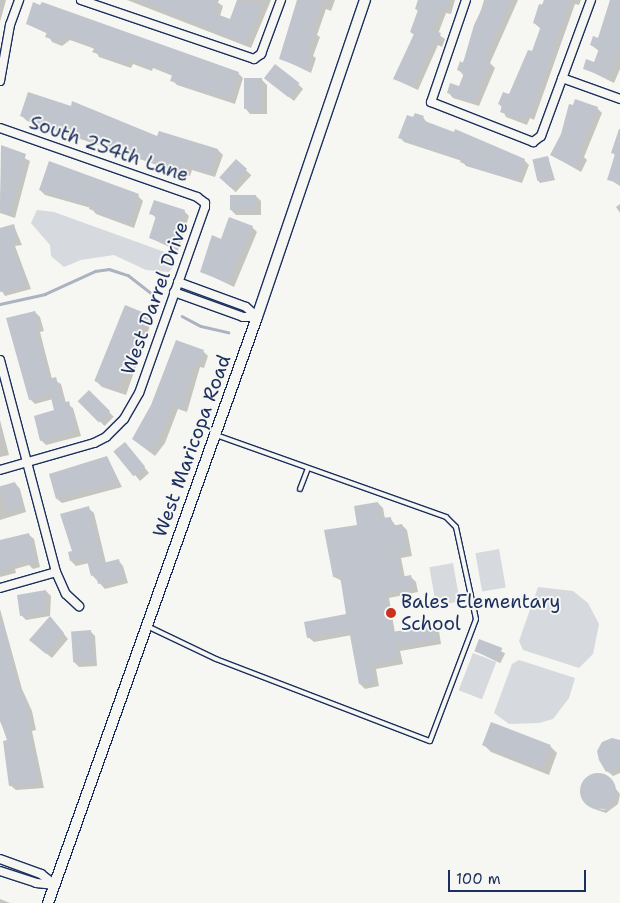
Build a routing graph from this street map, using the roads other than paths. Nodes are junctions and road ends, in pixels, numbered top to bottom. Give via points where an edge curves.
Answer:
1 (19, 0) edge
2 (81, 0) edge
3 (280, 0) edge
4 (365, 0) edge
5 (466, 0) edge
6 (591, 0) edge
7 (562, 78) junction
8 (0, 81) edge
9 (620, 100) edge
10 (0, 128) edge
11 (205, 203) joint
12 (178, 282) junction
13 (174, 292) junction
14 (257, 317) junction
15 (0, 360) edge
16 (215, 434) junction
17 (28, 462) junction
18 (308, 468) junction
19 (0, 470) edge
20 (300, 489) dead end
21 (56, 572) junction
22 (0, 588) edge
23 (79, 606) dead end
24 (146, 626) junction
25 (0, 859) edge
26 (0, 871) edge
27 (55, 885) junction
28 (48, 903) edge

1 - 8 street via 10,25
2 - 3 street via 249,59 258,58
4 - 14 street, West Maricopa Road
5 - 7 street via 430,102 529,142 536,141 541,136
6 - 7 street
7 - 9 street
10 - 11 street, South 254th Lane via 197,197
11 - 12 street, West Darrel Drive
12 - 13 street, West Darrel Drive
12 - 14 street via 246,307
13 - 14 street via 243,317
13 - 17 street, West Darrel Drive via 134,404 106,437 85,447
14 - 16 street, West Maricopa Road
15 - 17 street
16 - 18 lane
16 - 24 street, West Maricopa Road
17 - 19 street
17 - 21 street
18 - 20 lane
18 - 24 lane via 446,517 456,526 476,619 430,742 216,660
21 - 22 street
21 - 23 street via 66,594
24 - 27 street, West Maricopa Road
25 - 27 street via 41,874
26 - 27 street via 36,883
27 - 28 street, West Maricopa Road

